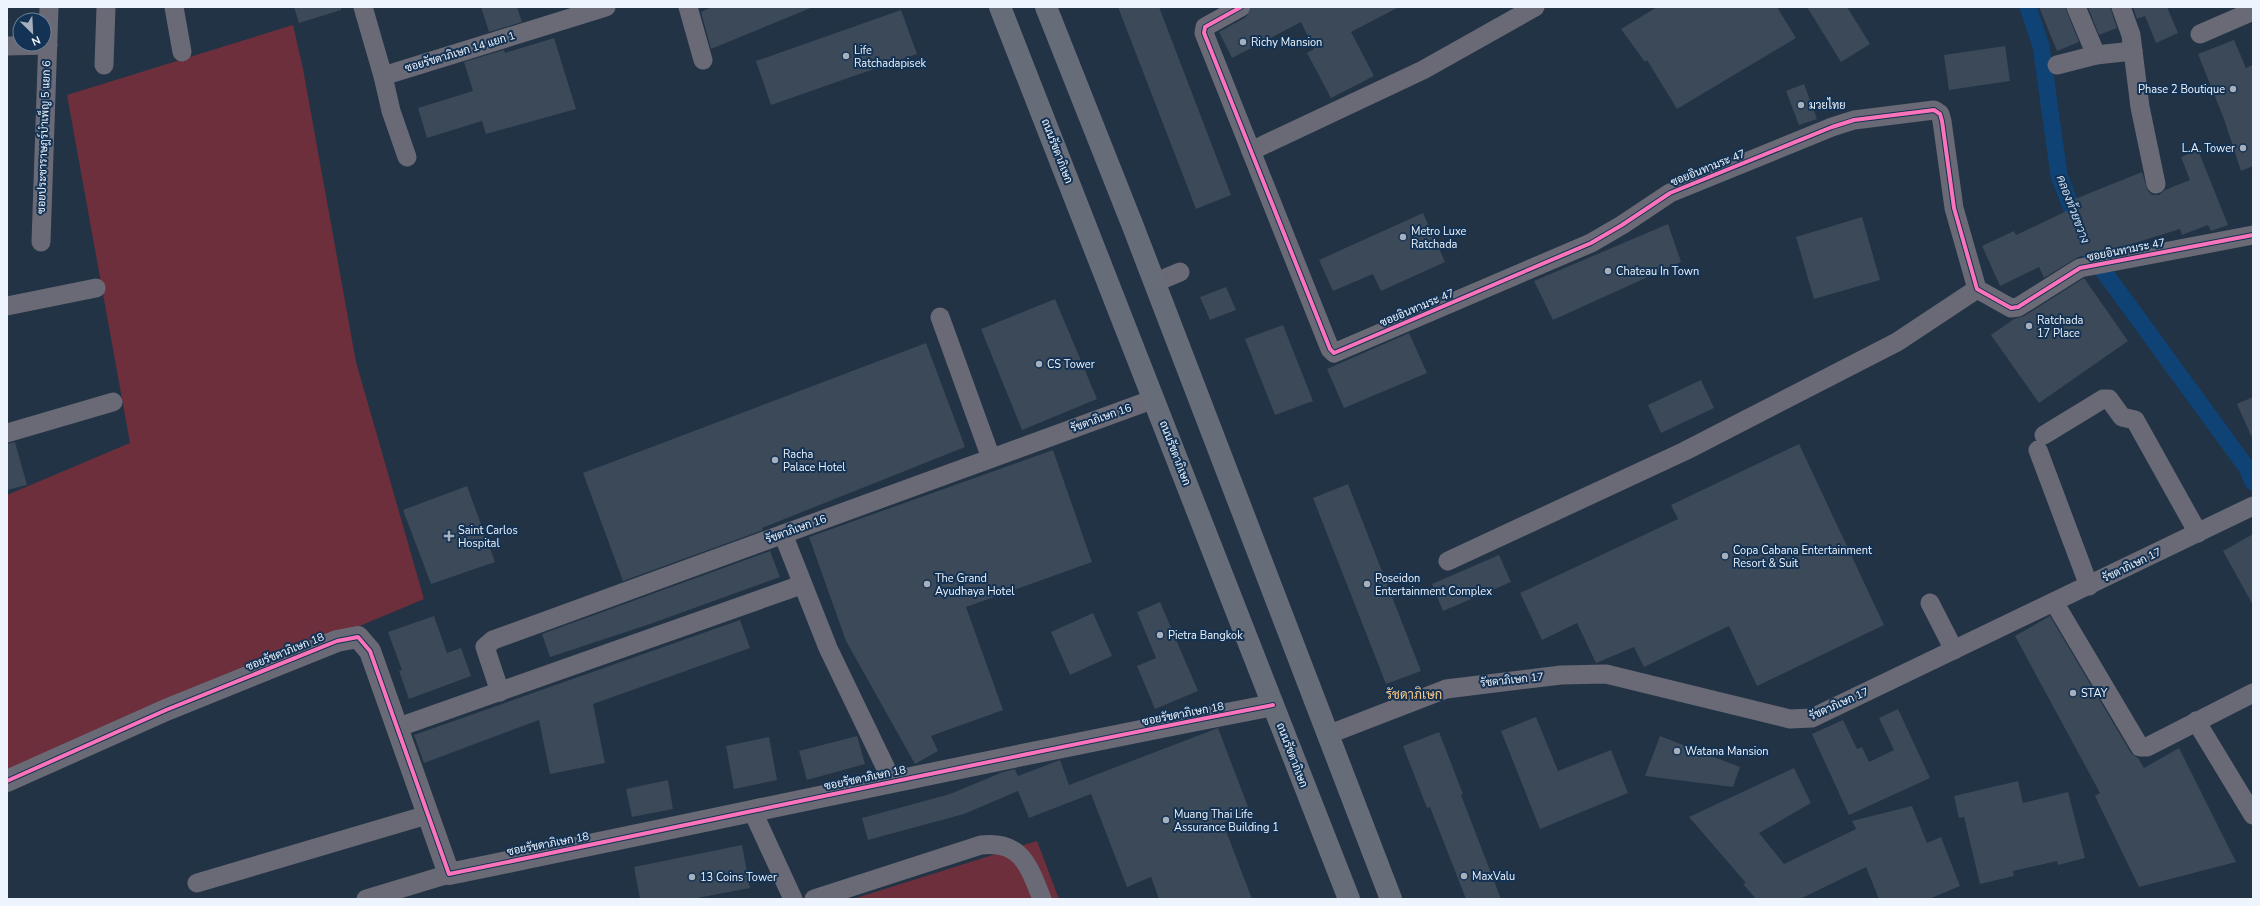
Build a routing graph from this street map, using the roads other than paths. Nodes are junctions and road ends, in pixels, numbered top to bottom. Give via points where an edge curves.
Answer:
1 (106, 7) edge
2 (174, 7) edge
3 (363, 7) edge
4 (606, 7) edge
5 (688, 7) edge
6 (1000, 7) edge
7 (1046, 7) edge
8 (1242, 7) edge
9 (1535, 7) edge
10 (2076, 7) edge
11 (2121, 7) edge
12 (2253, 11) edge
13 (2200, 34) dead end
14 (2133, 51) junction
15 (48, 52) edge
16 (182, 52) dead end
17 (2096, 55) junction
18 (703, 60) dead end
19 (104, 65) dead end
20 (2058, 65) dead end
21 (383, 76) junction
22 (1251, 151) junction
23 (407, 158) dead end
24 (2156, 184) dead end
25 (2253, 234) edge
26 (41, 242) dead end
27 (1180, 272) dead end
28 (1154, 282) junction
29 (96, 288) dead end
30 (1976, 289) junction
31 (7, 306) edge
32 (940, 317) dead end
33 (1154, 399) junction
34 (113, 402) dead end
35 (7, 433) edge
36 (991, 458) junction
37 (2249, 508) edge
38 (2198, 533) junction
39 (783, 534) junction
40 (1448, 561) dead end
41 (802, 585) junction
42 (2089, 586) junction
43 (2054, 602) junction
44 (1930, 603) dead end
45 (1954, 650) junction
46 (500, 692) junction
47 (2253, 693) edge
48 (1273, 706) junction
49 (2196, 721) junction
50 (396, 728) junction
51 (1327, 735) junction
52 (892, 780) junction
53 (7, 781) edge
54 (753, 812) junction
55 (426, 815) junction
56 (2253, 815) edge
57 (449, 874) junction
58 (197, 883) dead end
59 (366, 899) edge
60 (793, 899) edge
61 (814, 899) edge
62 (1042, 899) edge
63 (1349, 899) edge
64 (1391, 899) edge

1 - 19 street
2 - 16 street
3 - 21 street
4 - 21 street, ซอยรัชดาภิเษก 14 แยก 1
5 - 18 street
6 - 33 main road, ถนนรัชดาภิเษก
7 - 28 main road
8 - 22 street, ซอยอินทามระ 47 via 1205,27 1204,33
9 - 22 street via 1422,70
10 - 17 street
11 - 14 street via 2131,35
12 - 13 street
14 - 17 street
14 - 24 street via 2140,107
15 - 26 street, ซอยประชาราษฎร์บำเพ็ญ 5 แยก 6
17 - 20 street
21 - 23 street via 391,111
22 - 30 street, ซอยอินทามระ 47 via 1330,349 1334,353 1591,243 1670,193 1832,127 1854,120 1934,110 1940,114 1942,121 1954,208
25 - 30 street, ซอยอินทามระ 47 via 2080,268 2015,308
27 - 28 street
28 - 51 main road
29 - 31 street
30 - 40 street via 1897,342 1685,451
32 - 36 street
33 - 36 street, รัชดาภิเษก 16
33 - 48 main road, ถนนรัชดาภิเษก
34 - 35 street
36 - 39 street, รัชดาภิเษก 16
37 - 38 street, รัชดาภิเษก 17
38 - 42 street, รัชดาภิเษก 17
38 - 42 street via 2135,420 2122,417 2110,399 2103,399 2041,442
39 - 41 street
39 - 46 street, รัชดาภิเษก 16 via 493,640 485,647
41 - 46 street
41 - 52 street via 841,676
42 - 43 street, รัชดาภิเษก 17
43 - 45 street, รัชดาภิเษก 17
43 - 49 street via 2140,747 2146,747
44 - 45 street
45 - 51 street, รัชดาภิเษก 17 via 1812,718 1790,719 1606,674 1561,675 1446,688
46 - 50 street
47 - 49 street
48 - 52 street, ซอยรัชดาภิเษก 18
48 - 63 main road, ถนนรัชดาภิเษก
49 - 56 street
50 - 53 street, ซอยรัชดาภิเษก 18 via 370,651 358,637 337,641 166,710
50 - 55 street, ซอยรัชดาภิเษก 18
51 - 64 main road
52 - 54 street, ซอยรัชดาภิเษก 18
54 - 57 street, ซอยรัชดาภิเษก 18
54 - 60 street
55 - 57 street, ซอยรัชดาภิเษก 18
55 - 58 street
57 - 59 street
61 - 62 street via 980,845 996,843 1023,857

